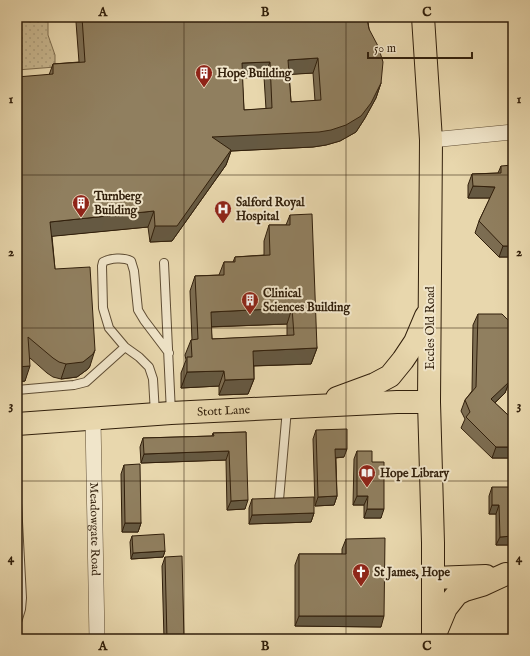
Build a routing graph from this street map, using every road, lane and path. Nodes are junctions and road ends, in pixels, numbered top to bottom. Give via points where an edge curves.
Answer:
1 (423, 17) edge
2 (513, 132) edge
3 (431, 140) junction
4 (164, 263) dead end
5 (430, 307) junction
6 (125, 347) junction
7 (169, 353) junction
8 (17, 390) edge
9 (429, 402) junction
10 (316, 406) junction
11 (287, 408) junction
12 (163, 414) junction
13 (93, 419) junction
14 (17, 424) edge
15 (279, 500) edge
16 (17, 503) edge
17 (509, 574) edge
18 (433, 578) junction
19 (17, 622) edge
20 (97, 639) edge
21 (433, 639) edge

1 - 3 main road, Eccles Old Road
2 - 3 street
3 - 5 main road, Eccles Old Road
4 - 7 lane
5 - 9 main road, Eccles Old Road
5 - 10 main road via 415,342 390,376
6 - 7 lane via 109,328 103,308 102,266 108,259 131,261 138,310
6 - 8 lane via 86,382
6 - 12 lane via 149,367
7 - 12 lane
9 - 10 main road, Stott Lane
9 - 18 main road, Eccles Old Road
10 - 11 main road, Stott Lane
11 - 12 main road, Stott Lane
11 - 15 lane
12 - 13 main road, Stott Lane
13 - 14 main road, Stott Lane
13 - 20 street, Meadowgate Road
16 - 19 lane via 22,598
17 - 18 main road
17 - 21 main road via 457,594 446,608
18 - 21 main road, Eccles Old Road

